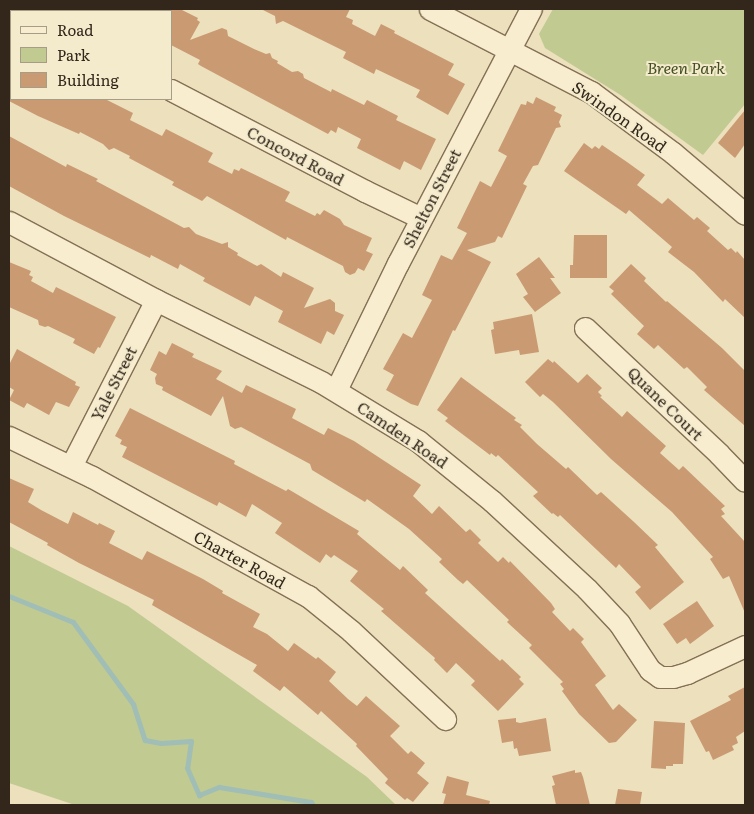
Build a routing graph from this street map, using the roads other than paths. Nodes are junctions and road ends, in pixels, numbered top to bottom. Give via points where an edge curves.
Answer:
1 (430, 9) edge
2 (531, 9) edge
3 (508, 50) junction
4 (172, 91) edge
5 (745, 214) edge
6 (421, 218) junction
7 (9, 222) edge
8 (156, 300) junction
9 (585, 328) dead end
10 (336, 390) junction
11 (9, 437) edge
12 (71, 466) junction
13 (745, 481) edge
14 (745, 646) edge
15 (445, 718) dead end

1 - 3 street, Swindon Road
2 - 3 street, Shelton Street
3 - 5 street, Swindon Road via 591,92 674,153
3 - 6 street, Shelton Street
4 - 6 street, Concord Road
6 - 10 street, Shelton Street
7 - 8 street, Camden Road
8 - 10 street, Camden Road
8 - 12 street, Yale Street
9 - 13 street, Quane Court
10 - 14 street, Camden Road via 418,441 492,501 619,623 650,670 660,676 674,677
11 - 12 street, Charter Road
12 - 15 street, Charter Road via 308,596

